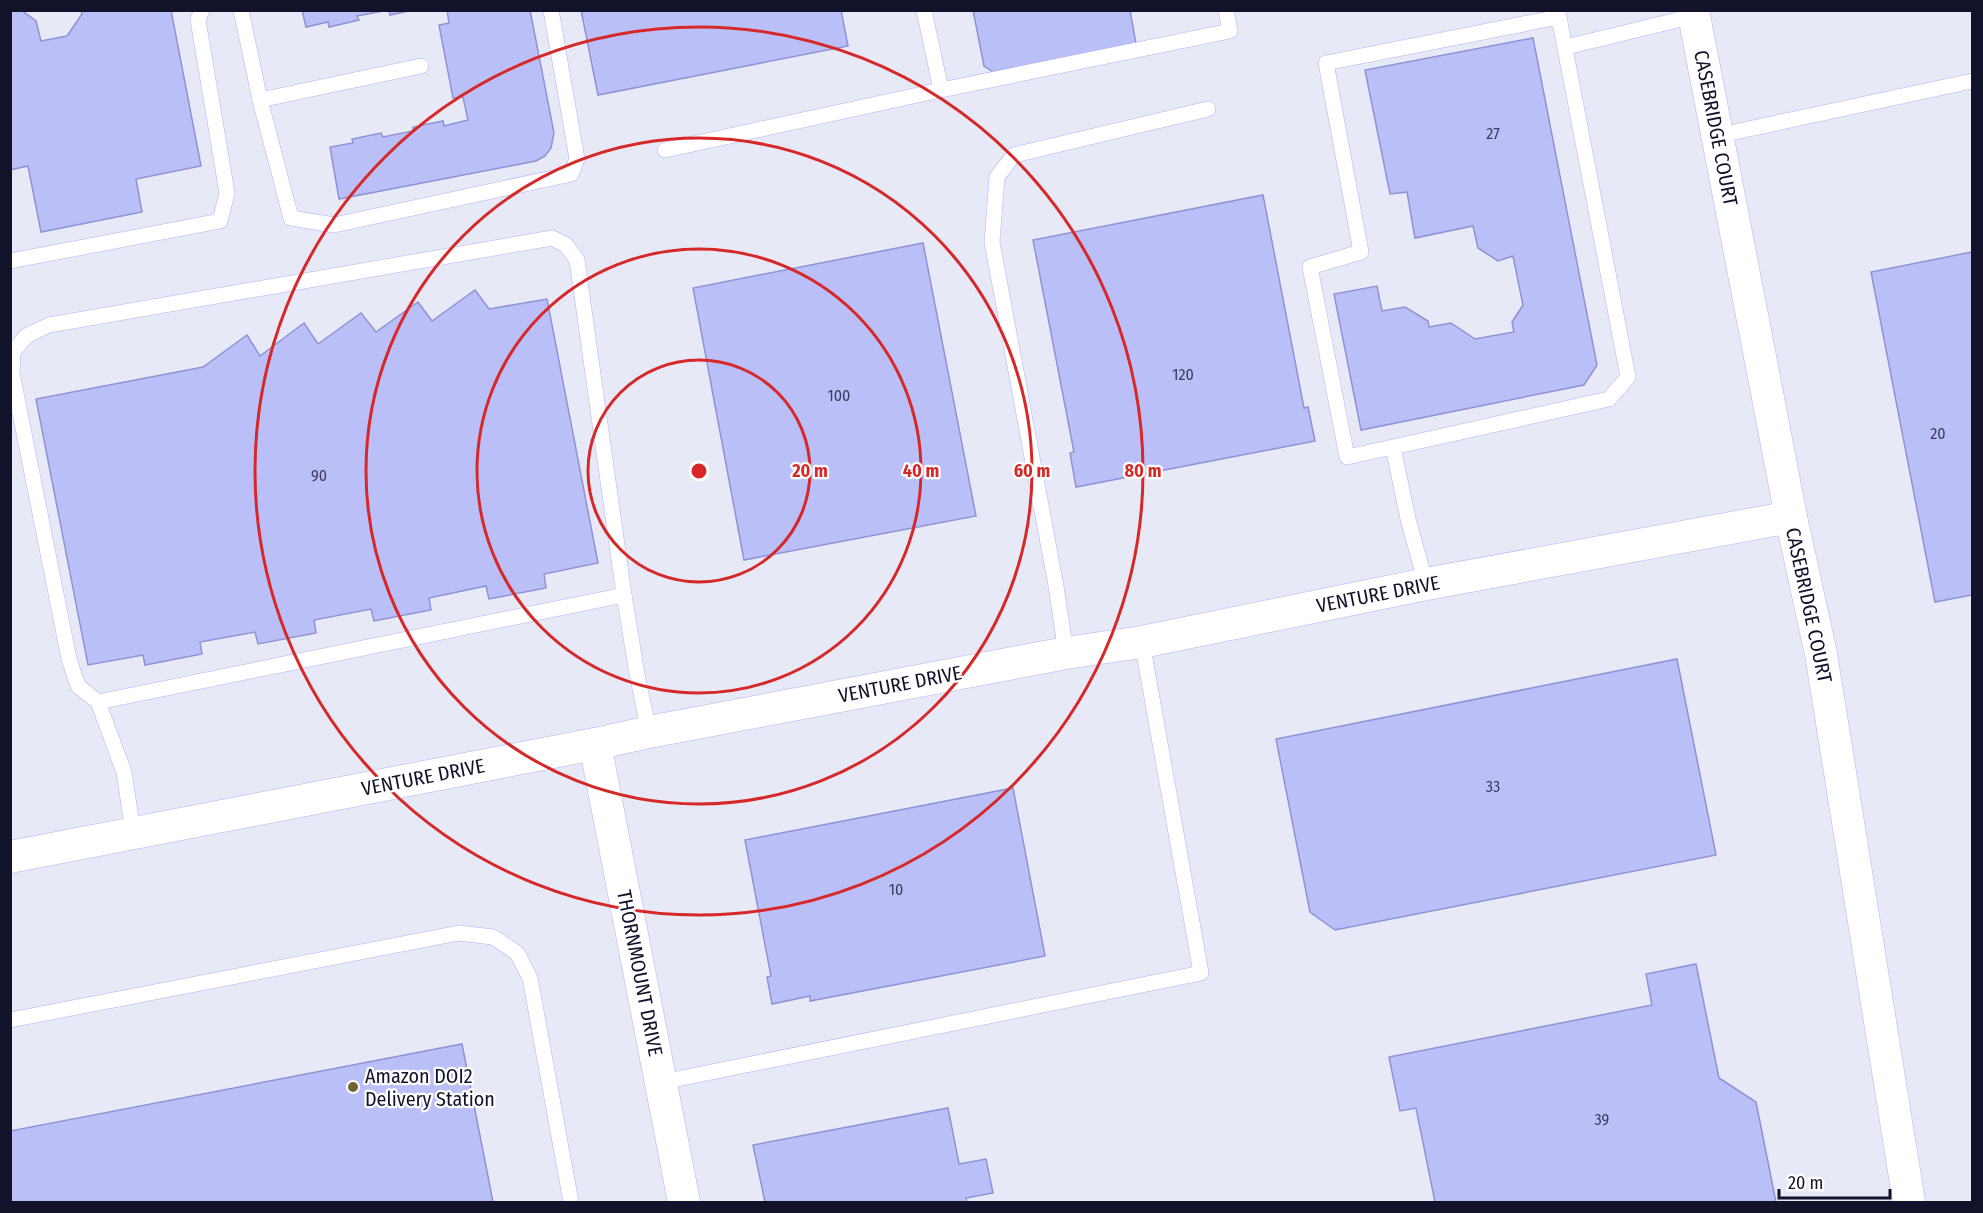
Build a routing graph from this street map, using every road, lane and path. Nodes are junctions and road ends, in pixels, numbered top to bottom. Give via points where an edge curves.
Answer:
1 (202, 10) edge
2 (241, 10) edge
3 (551, 10) edge
4 (924, 10) edge
5 (1226, 10) edge
6 (1693, 13) edge
7 (1566, 47) junction
8 (421, 66) dead end
9 (1972, 81) edge
10 (941, 90) junction
11 (260, 100) junction
12 (1208, 109) dead end
13 (1716, 136) junction
14 (665, 150) dead end
15 (10, 261) edge
16 (1393, 447) junction
17 (1791, 517) junction
18 (1426, 584) junction
19 (624, 595) junction
20 (1142, 642) junction
21 (1066, 653) junction
22 (98, 702) junction
23 (649, 732) junction
24 (595, 744) junction
25 (133, 832) junction
26 (10, 857) edge
27 (10, 1020) edge
28 (662, 1082) junction
29 (571, 1203) edge
30 (684, 1203) edge
31 (1909, 1203) edge

1 - 15 lane via 198,20 227,194 220,220
2 - 11 lane
3 - 11 lane via 577,159 571,174 334,225 291,218
4 - 10 lane
5 - 10 lane via 1230,31
6 - 7 lane
6 - 13 street, CASEBRIDGE COURT
7 - 16 lane via 1628,377 1609,399
7 - 16 lane via 1559,17 1326,63 1361,252 1310,267 1347,457
8 - 11 lane
9 - 13 lane
10 - 14 lane
12 - 21 lane via 1014,156 997,177 992,242
13 - 17 street, CASEBRIDGE COURT
16 - 18 lane
17 - 18 street, VENTURE DRIVE
17 - 31 street, CASEBRIDGE COURT via 1821,654
18 - 20 street, VENTURE DRIVE
19 - 22 lane
19 - 22 lane via 577,260 559,241 552,238 49,325 26,336 13,352 12,373 69,659 78,686
19 - 23 lane
20 - 21 street, VENTURE DRIVE
20 - 28 lane via 1201,973
21 - 23 street, VENTURE DRIVE
22 - 25 lane via 124,772
23 - 24 street, VENTURE DRIVE
24 - 25 street, VENTURE DRIVE
24 - 28 street, THORNMOUNT DRIVE
25 - 26 street, VENTURE DRIVE
27 - 29 lane via 459,933 494,938 517,952 530,978
28 - 30 street, THORNMOUNT DRIVE

